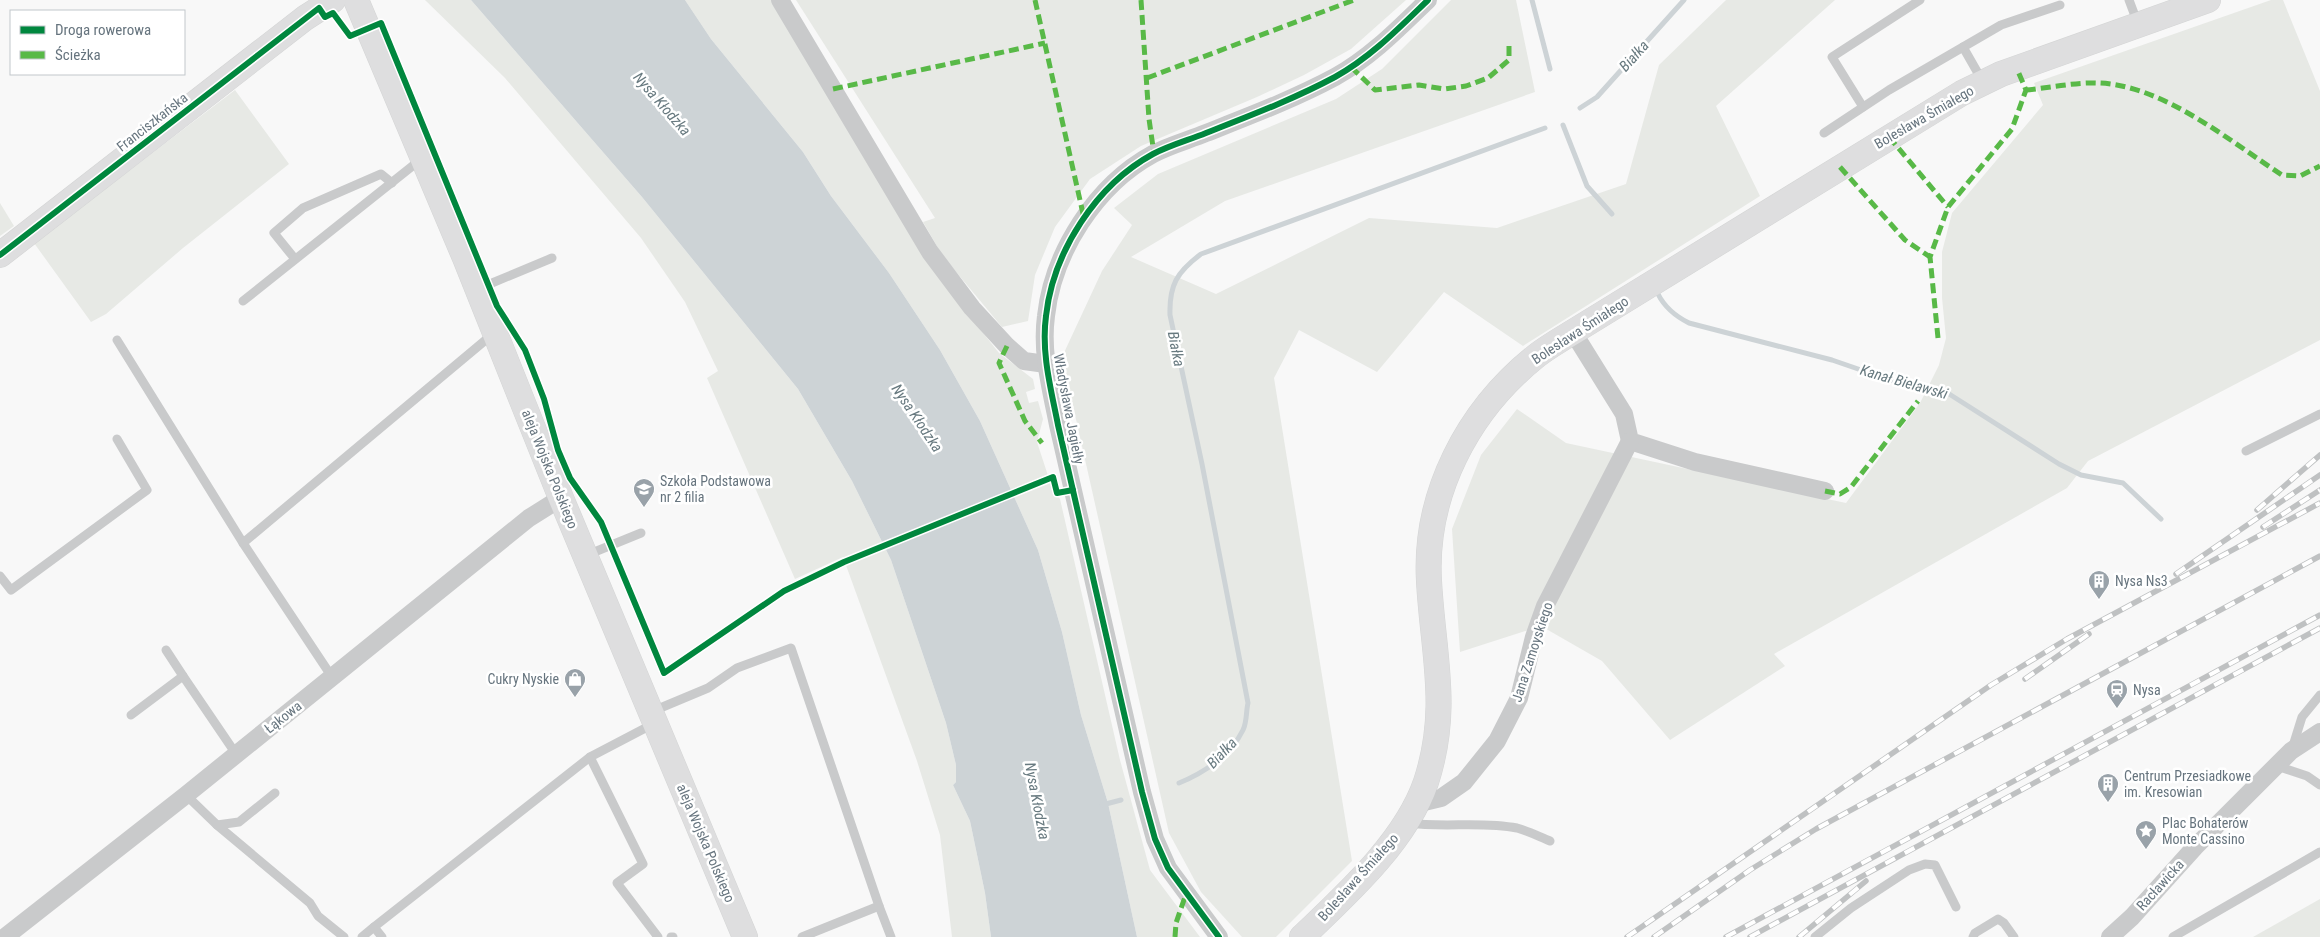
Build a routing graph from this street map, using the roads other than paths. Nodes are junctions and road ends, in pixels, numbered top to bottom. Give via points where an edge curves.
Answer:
1 (333, 0) edge
2 (356, 0) edge
3 (780, 0) edge
4 (1428, 0) edge
5 (1920, 0) edge
6 (2129, 0) edge
7 (2208, 0) edge
8 (2060, 5) dead end
9 (2138, 24) junction
10 (1963, 47) junction
11 (1983, 83) junction
12 (1863, 107) junction
13 (1824, 133) dead end
14 (422, 159) junction
15 (392, 183) junction
16 (0, 255) edge
17 (552, 258) dead end
18 (295, 259) junction
19 (478, 290) junction
20 (243, 301) dead end
21 (495, 332) junction
22 (1573, 332) junction
23 (117, 340) dead end
24 (1046, 364) junction
25 (2320, 414) edge
26 (117, 439) dead end
27 (1630, 441) junction
28 (2246, 451) dead end
29 (1825, 491) dead end
30 (561, 498) junction
31 (641, 533) dead end
32 (243, 543) junction
33 (585, 556) junction
34 (0, 576) edge
35 (166, 650) dead end
36 (183, 676) junction
37 (332, 677) junction
38 (2320, 695) edge
39 (131, 715) dead end
40 (653, 717) junction
41 (2320, 732) edge
42 (2291, 752) junction
43 (236, 754) junction
44 (590, 756) junction
45 (2277, 766) junction
46 (2320, 785) edge
47 (275, 793) dead end
48 (186, 795) junction
49 (1411, 813) junction
50 (217, 825) junction
51 (1550, 842) dead end
52 (2320, 852) edge
53 (879, 906) junction
54 (1956, 907) dead end
55 (374, 927) junction
56 (5, 937) edge
57 (344, 937) edge
58 (362, 937) edge
59 (382, 937) edge
60 (658, 937) edge
61 (745, 937) edge
62 (802, 937) edge
63 (891, 937) edge
64 (1218, 937) edge
65 (1302, 937) edge
66 (1815, 937) edge
67 (1973, 937) edge
68 (2014, 937) edge
69 (2110, 937) edge
70 (2173, 937) edge

1 - 16 street, Franciszkańska via 305,18
2 - 14 street, aleja Wojska Polskiego
3 - 24 street via 935,260 1007,346 1024,361
4 - 24 street, Władysława Jagiełły via 1387,40 1351,67 1312,88 1154,154 1108,190 1080,224 1060,262 1046,316
5 - 12 lane via 1832,57
6 - 9 lane
7 - 9 street, Bolesława Śmiałego
8 - 10 lane via 2001,25
9 - 11 street, Bolesława Śmiałego
10 - 11 lane
10 - 12 lane
11 - 22 street, Bolesława Śmiałego
12 - 13 lane
14 - 15 lane
14 - 19 street, aleja Wojska Polskiego
15 - 18 lane
15 - 18 lane via 382,174 303,208 274,233
17 - 19 lane
18 - 20 lane
19 - 21 street, aleja Wojska Polskiego
21 - 30 street, aleja Wojska Polskiego
21 - 32 lane
22 - 27 street via 1624,414
22 - 49 street, Bolesława Śmiałego via 1535,357 1496,396 1468,432 1438,496 1432,526 1429,580 1438,654 1440,720 1437,744 1425,784
23 - 32 lane
24 - 64 street, Władysława Jagiełły via 1155,839 1168,868
25 - 28 lane
26 - 34 lane via 147,490 11,590
27 - 29 street via 1695,462
27 - 49 street, Jana Zamoyskiego via 1545,606 1519,698 1497,741 1464,782
30 - 33 street, aleja Wojska Polskiego
30 - 37 street, Łąkowa via 529,518
31 - 33 lane
32 - 37 lane
33 - 40 street, aleja Wojska Polskiego
35 - 36 lane
36 - 39 lane
36 - 43 lane
37 - 43 street, Łąkowa
38 - 42 lane via 2302,717
40 - 44 lane
40 - 53 lane via 708,688 737,668 791,648
40 - 61 street, aleja Wojska Polskiego
41 - 42 street, Racławicka
42 - 45 street, Racławicka
43 - 48 street, Łąkowa
44 - 55 lane
44 - 60 lane via 643,864 617,883
45 - 46 lane via 2307,776
45 - 69 street, Racławicka
47 - 50 lane via 239,822
48 - 50 lane
48 - 56 street, Łąkowa
49 - 51 lane via 1432,826 1493,825 1519,829
49 - 65 street, Bolesława Śmiałego via 1390,845
50 - 57 lane via 310,902 318,916
52 - 70 lane
53 - 62 lane
53 - 63 lane
54 - 66 lane via 1935,865 1925,864 1909,870 1851,908
55 - 58 lane
55 - 59 lane
67 - 68 lane via 1998,919

